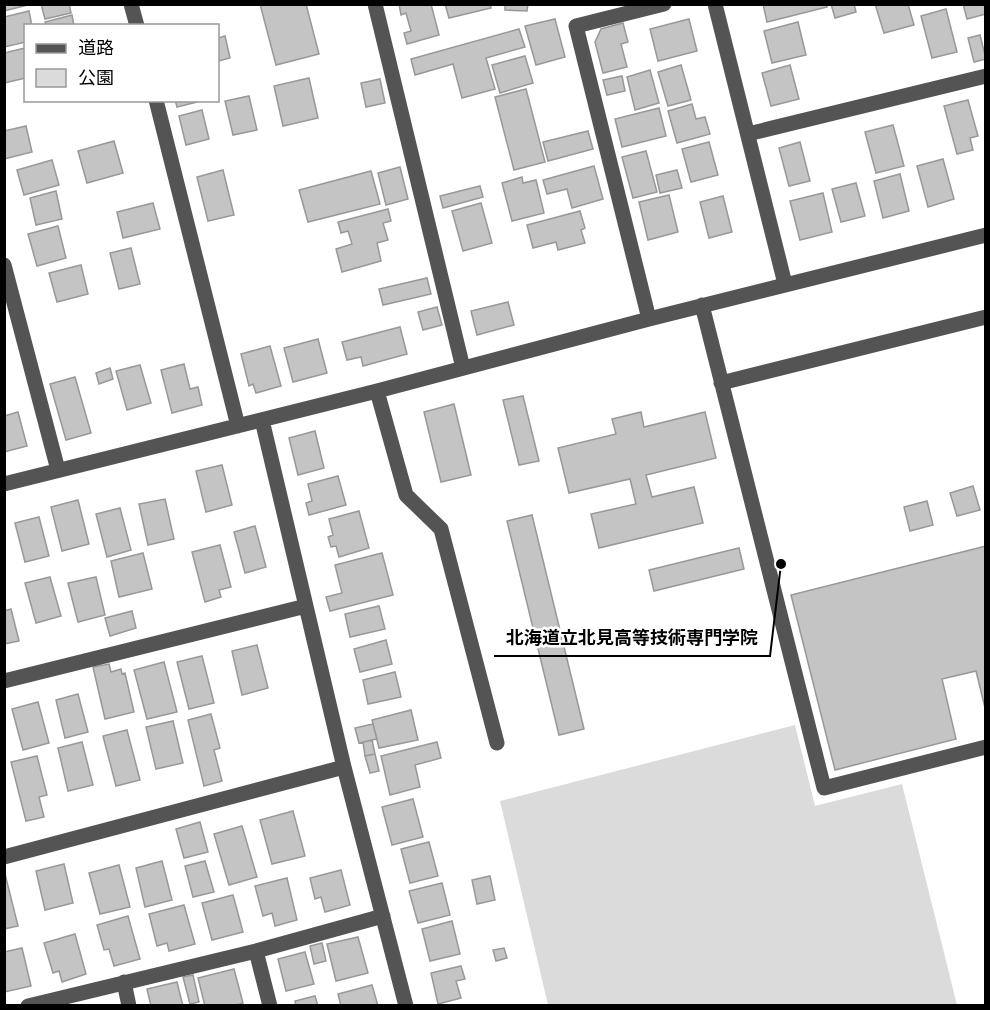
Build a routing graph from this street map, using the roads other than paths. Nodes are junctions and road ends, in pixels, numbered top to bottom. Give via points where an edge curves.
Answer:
1 (131, 4) edge
2 (375, 4) edge
3 (664, 4) edge
4 (716, 4) edge
5 (136, 24) edge
6 (986, 76) edge
7 (157, 102) edge
8 (748, 134) junction
9 (986, 235) edge
10 (4, 265) edge
11 (785, 284) junction
12 (702, 305) junction
13 (986, 317) edge
14 (649, 319) junction
15 (12, 324) edge
16 (463, 368) junction
17 (721, 383) junction
18 (377, 391) junction
19 (262, 420) junction
20 (238, 426) junction
21 (58, 470) junction
22 (4, 484) edge
23 (306, 606) junction
24 (4, 681) edge
25 (497, 743) dead end
26 (986, 747) edge
27 (344, 767) junction
28 (4, 856) edge
29 (383, 916) junction
30 (256, 951) junction
31 (124, 982) junction
32 (28, 1005) edge
33 (129, 1005) edge
34 (270, 1005) edge
35 (406, 1005) edge

1 - 5 street
2 - 16 street
3 - 14 street via 576,26
4 - 8 street
6 - 8 street
7 - 20 street
8 - 11 street
9 - 11 street
10 - 15 street
11 - 12 street
12 - 14 street
12 - 17 street
13 - 17 street
14 - 16 street
15 - 21 street
16 - 18 street
17 - 26 street via 824,788
18 - 19 street
18 - 25 street via 406,495 441,529
19 - 20 street
19 - 23 street
20 - 21 street
21 - 22 street
23 - 24 street
23 - 27 street
27 - 28 street
27 - 29 street
29 - 30 street
29 - 35 street
30 - 31 street
30 - 34 street
31 - 32 street
31 - 33 street

